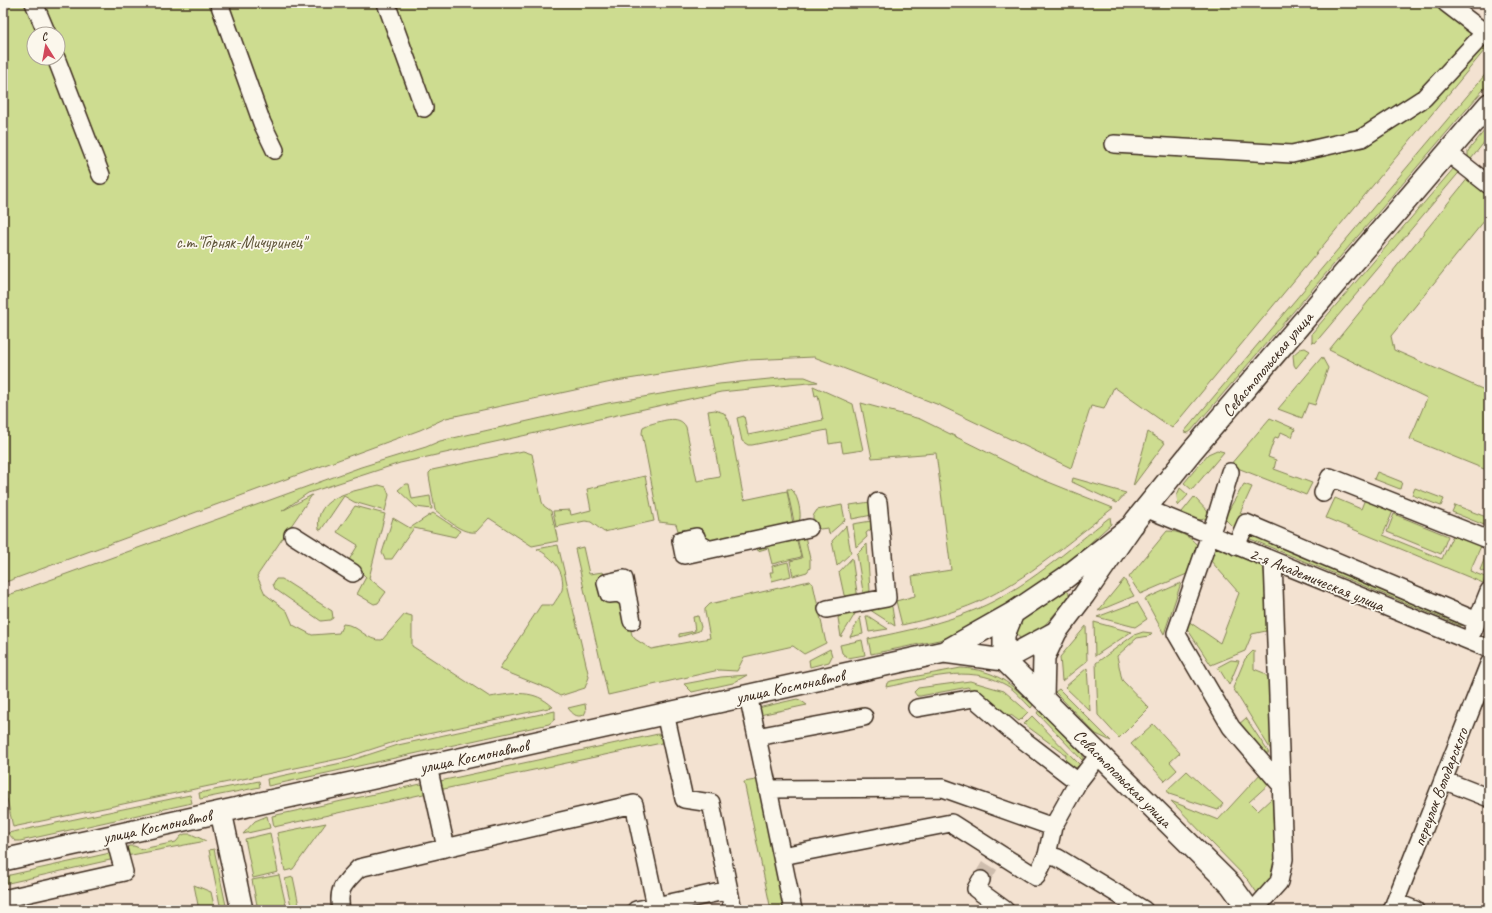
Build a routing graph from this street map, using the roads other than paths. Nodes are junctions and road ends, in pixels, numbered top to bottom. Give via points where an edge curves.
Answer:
1 (34, 3) edge
2 (219, 3) edge
3 (386, 3) edge
4 (1446, 3) edge
5 (44, 26) edge
6 (1488, 33) edge
7 (59, 66) edge
8 (1489, 104) edge
9 (424, 108) dead end
10 (1114, 144) dead end
11 (275, 150) dead end
12 (1447, 152) junction
13 (101, 175) dead end
14 (1489, 185) edge
15 (1230, 472) dead end
16 (1323, 493) dead end
17 (878, 502) dead end
18 (1145, 508) junction
19 (1133, 525) junction
20 (809, 528) dead end
21 (293, 535) dead end
22 (1210, 535) junction
23 (1489, 540) edge
24 (1236, 546) junction
25 (708, 550) dead end
26 (1273, 561) junction
27 (353, 573) dead end
28 (1066, 578) junction
29 (1489, 591) edge
30 (1084, 595) junction
31 (628, 599) dead end
32 (827, 609) dead end
33 (1013, 612) junction
34 (632, 621) dead end
35 (1476, 621) junction
36 (1056, 632) junction
37 (1468, 641) junction
38 (1489, 649) edge
39 (944, 652) junction
40 (1004, 660) junction
41 (1489, 664) edge
42 (748, 695) junction
43 (1043, 698) junction
44 (917, 708) dead end
45 (665, 713) junction
46 (864, 717) dead end
47 (757, 737) junction
48 (1099, 755) junction
49 (428, 766) junction
50 (1443, 780) junction
51 (1078, 782) junction
52 (1281, 785) junction
53 (768, 789) junction
54 (1489, 798) edge
55 (221, 812) junction
56 (1053, 827) junction
57 (114, 835) junction
58 (446, 848) junction
59 (1047, 855) junction
60 (782, 856) junction
61 (3, 860) edge
62 (981, 880) tunnel mouth
63 (729, 890) junction
64 (3, 899) edge
65 (656, 906) junction
66 (677, 906) edge
67 (1394, 906) edge
68 (242, 910) edge
69 (341, 910) edge
70 (636, 910) edge
71 (733, 910) edge
72 (793, 910) edge
73 (1005, 910) edge
74 (1144, 910) edge
75 (1248, 910) edge
76 (1254, 910) edge
77 (1415, 910) edge

1 - 5 street
2 - 11 street via 262,123
3 - 9 street
4 - 6 street
6 - 10 street via 1424,98 1362,138 1292,154
7 - 13 street
8 - 12 main road, Севастопольская улица
12 - 14 street
12 - 18 main road, Севастопольская улица
15 - 22 street
16 - 23 street via 1330,477
17 - 32 street via 887,598
18 - 19 main road, Севастопольская улица
18 - 22 street, 2-я Академическая улица
19 - 28 main road, улица Космонавтов
19 - 30 main road, Севастопольская улица
20 - 25 street
21 - 27 street
22 - 24 street, 2-я Академическая улица
22 - 52 street via 1176,633 1231,727
24 - 26 street, 2-я Академическая улица
24 - 35 street via 1246,523
26 - 37 street, 2-я Академическая улица
26 - 52 street
28 - 30 main road
28 - 33 main road, улица Космонавтов
29 - 35 street
30 - 36 main road, Севастопольская улица
31 - 34 street
33 - 39 main road, улица Космонавтов
33 - 40 main road via 1004,635
35 - 37 street
36 - 40 main road, Севастопольская улица
36 - 43 main road, Севастопольская улица via 1044,657
37 - 38 street, 2-я Академическая улица
39 - 40 main road, улица Космонавтов
39 - 42 main road, улица Космонавтов
40 - 43 main road
41 - 50 street, переулок Володарского
42 - 45 main road, улица Космонавтов
42 - 47 street
43 - 48 main road, Севастопольская улица
44 - 51 street via 974,698
45 - 49 main road, улица Космонавтов
45 - 63 street via 684,799 711,803
46 - 47 street
47 - 53 street
48 - 51 street
48 - 75 main road, Севастопольская улица via 1231,885
49 - 55 main road, улица Космонавтов
49 - 58 street
50 - 54 street
50 - 67 street, переулок Володарского
51 - 56 street
52 - 76 street via 1284,859 1279,882
53 - 56 street via 943,788
53 - 60 street
55 - 57 main road, улица Космонавтов
55 - 68 main road
56 - 59 street
57 - 61 main road, улица Космонавтов
57 - 64 street via 124,872
58 - 65 street via 634,804
58 - 69 street via 359,868 338,897
59 - 60 street via 1036,877 995,858 951,823
59 - 74 street via 1058,858
60 - 72 street
62 - 73 street via 976,889
63 - 66 street
63 - 71 street
65 - 66 street
65 - 70 street
67 - 77 street

